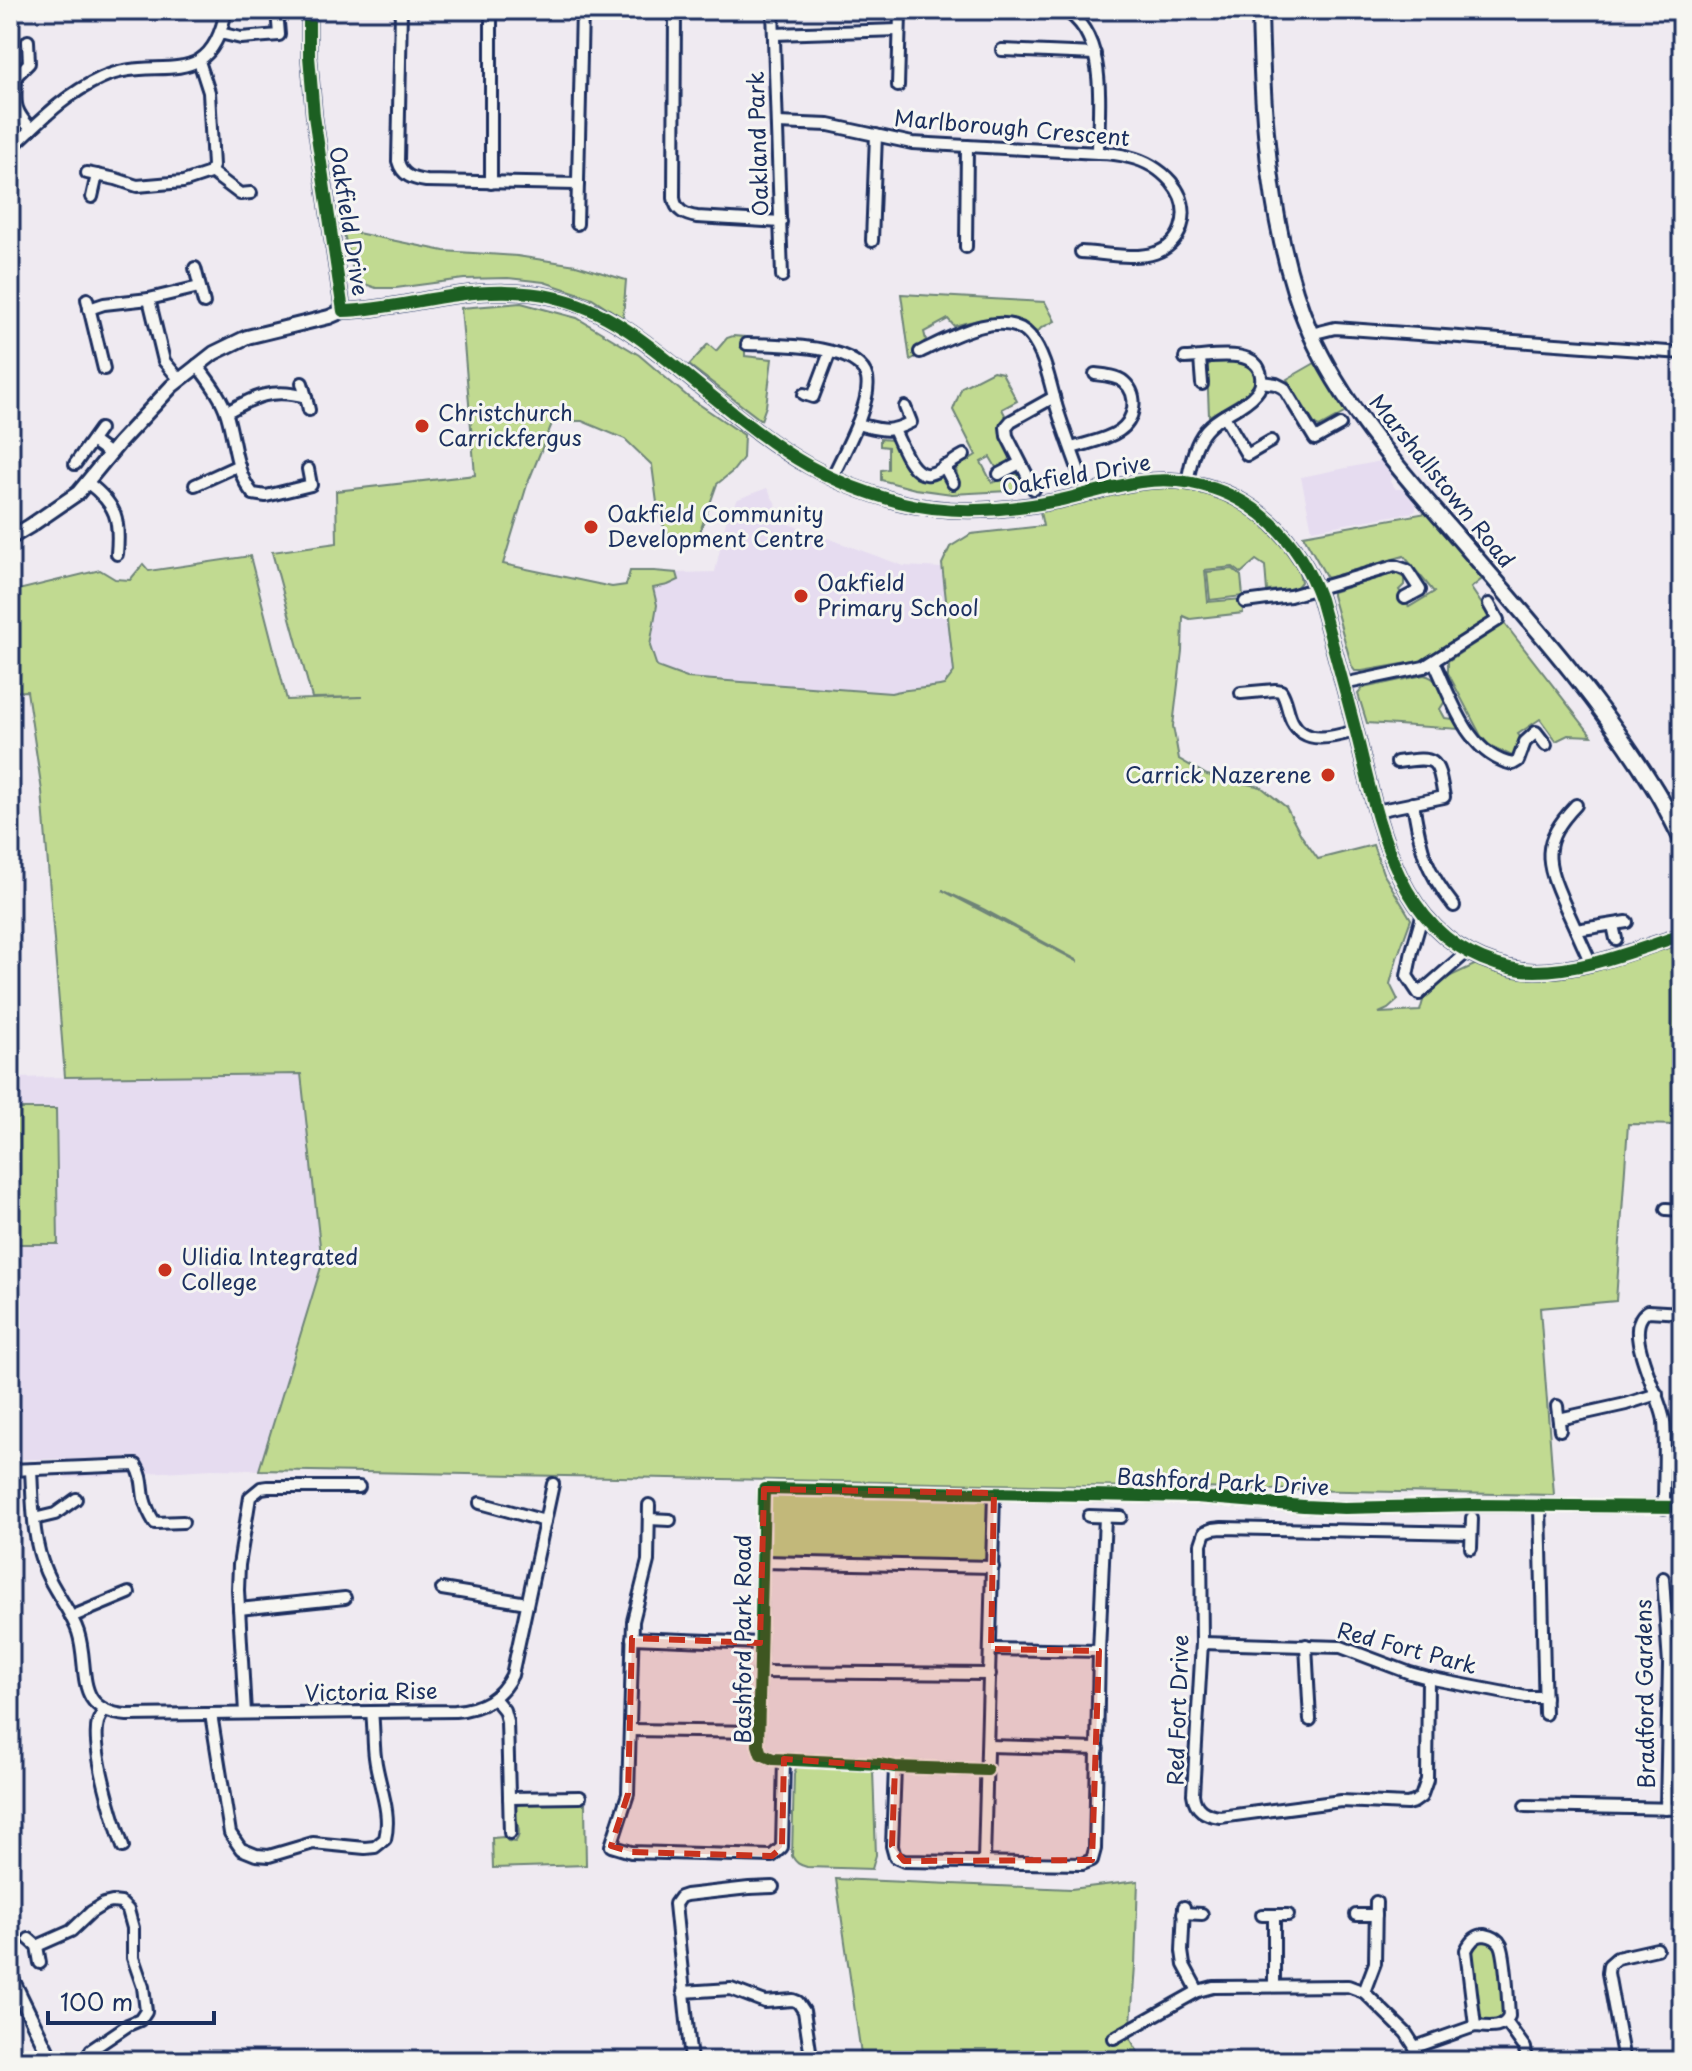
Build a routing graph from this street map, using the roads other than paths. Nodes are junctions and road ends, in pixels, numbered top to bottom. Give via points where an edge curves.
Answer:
1 (226, 10) edge
2 (277, 10) edge
3 (309, 10) edge
4 (401, 10) edge
5 (491, 10) edge
6 (582, 10) edge
7 (675, 10) edge
8 (773, 10) edge
9 (1064, 10) edge
10 (1260, 10) edge
11 (900, 14) dead end
12 (899, 30) junction
13 (220, 33) junction
14 (774, 34) junction
15 (28, 41) dead end
16 (1002, 50) dead end
17 (1095, 54) junction
18 (199, 61) junction
19 (898, 86) dead end
20 (777, 123) junction
21 (31, 129) junction
22 (876, 135) junction
23 (967, 146) junction
24 (10, 149) edge
25 (1098, 153) junction
26 (211, 172) junction
27 (491, 183) junction
28 (578, 184) junction
29 (251, 193) dead end
30 (92, 197) dead end
31 (781, 222) junction
32 (577, 224) dead end
33 (872, 241) dead end
34 (966, 247) dead end
35 (1081, 252) dead end
36 (195, 268) dead end
37 (782, 276) dead end
38 (199, 287) junction
39 (149, 299) junction
40 (204, 303) dead end
41 (343, 311) junction
42 (1311, 334) junction
43 (747, 344) dead end
44 (830, 352) junction
45 (920, 352) dead end
46 (1682, 353) edge
47 (1185, 358) dead end
48 (1200, 358) junction
49 (197, 365) junction
50 (104, 369) dead end
51 (1095, 374) dead end
52 (179, 379) junction
53 (1261, 382) junction
54 (302, 383) dead end
55 (1202, 384) dead end
56 (306, 397) junction
57 (814, 397) dead end
58 (1054, 397) junction
59 (905, 407) dead end
60 (309, 410) dead end
61 (227, 412) junction
62 (1224, 416) junction
63 (857, 424) junction
64 (1340, 425) dead end
65 (100, 429) dead end
66 (894, 430) junction
67 (92, 441) junction
68 (1271, 441) dead end
69 (1072, 448) junction
70 (110, 454) junction
71 (964, 455) dead end
72 (1020, 463) junction
73 (75, 464) dead end
74 (239, 465) junction
75 (944, 466) junction
76 (308, 469) dead end
77 (999, 474) dead end
78 (832, 478) junction
79 (1187, 482) junction
80 (88, 483) junction
81 (953, 483) dead end
82 (195, 485) dead end
83 (1034, 489) dead end
84 (1087, 494) junction
85 (10, 538) edge
86 (117, 554) dead end
87 (1316, 588) junction
88 (1405, 598) dead end
89 (1245, 602) dead end
90 (1489, 604) dead end
91 (1434, 662) junction
92 (1343, 684) junction
93 (1241, 693) dead end
94 (1355, 731) junction
95 (1546, 745) dead end
96 (1397, 762) dead end
97 (1413, 803) junction
98 (1576, 805) dead end
99 (1376, 811) junction
100 (1682, 840) edge
101 (1454, 906) dead end
102 (1423, 913) junction
103 (1627, 922) dead end
104 (1613, 925) junction
105 (1576, 930) junction
106 (1682, 935) edge
107 (1616, 939) dead end
108 (1467, 952) junction
109 (1591, 963) junction
110 (1666, 1209) dead end
111 (1682, 1210) edge
112 (1682, 1313) edge
113 (1657, 1394) junction
114 (1557, 1406) dead end
115 (10, 1470) edge
116 (31, 1470) junction
117 (553, 1484) dead end
118 (359, 1487) dead end
119 (764, 1489) joint
120 (994, 1493) junction
121 (76, 1499) dead end
122 (480, 1503) dead end
123 (649, 1505) dead end
124 (1540, 1506) junction
125 (1682, 1507) edge
126 (1664, 1508) junction
127 (1089, 1516) dead end
128 (1105, 1517) junction
129 (1121, 1517) dead end
130 (1472, 1518) dead end
131 (34, 1519) junction
132 (649, 1519) junction
133 (670, 1520) dead end
134 (545, 1521) junction
135 (183, 1522) dead end
136 (1471, 1533) junction
137 (1471, 1548) dead end
138 (762, 1562) junction
139 (993, 1567) junction
140 (1663, 1578) dead end
141 (442, 1589) dead end
142 (129, 1593) dead end
143 (345, 1598) dead end
144 (527, 1603) junction
145 (239, 1609) junction
146 (71, 1617) junction
147 (632, 1638) junction
148 (760, 1643) junction
149 (1202, 1643) junction
150 (1306, 1645) junction
151 (991, 1649) junction
152 (1099, 1651) junction
153 (759, 1672) junction
154 (990, 1674) junction
155 (1428, 1678) junction
156 (1545, 1697) junction
157 (494, 1698) junction
158 (103, 1711) junction
159 (372, 1712) junction
160 (245, 1713) junction
161 (211, 1714) junction
162 (1545, 1714) dead end
163 (1310, 1720) dead end
164 (630, 1730) junction
165 (758, 1732) junction
166 (988, 1746) junction
167 (1098, 1749) junction
168 (784, 1759) junction
169 (895, 1767) junction
170 (987, 1770) junction
171 (580, 1797) dead end
172 (509, 1798) junction
173 (1525, 1806) dead end
174 (1666, 1809) junction
175 (1682, 1809) edge
176 (510, 1833) dead end
177 (123, 1847) dead end
178 (984, 1861) junction
179 (773, 1887) dead end
180 (1376, 1902) dead end
181 (1202, 1914) dead end
182 (1262, 1915) dead end
183 (1274, 1915) junction
184 (1288, 1915) dead end
185 (1356, 1915) dead end
186 (1376, 1915) junction
187 (1657, 1949) dead end
188 (40, 1963) dead end
189 (10, 1975) edge
190 (1274, 1986) junction
191 (1198, 1991) junction
192 (683, 1992) junction
193 (1364, 1992) junction
194 (1507, 2023) junction
195 (1475, 2026) junction
196 (1114, 2038) dead end
197 (1415, 2047) junction
198 (810, 2050) dead end
199 (52, 2061) edge
200 (86, 2061) edge
201 (691, 2061) edge
202 (1418, 2061) edge
203 (1527, 2061) edge
204 (1624, 2061) edge

1 - 13 street
2 - 13 street via 279,35 241,38
3 - 41 street, Oakfield Drive via 314,116
4 - 27 street via 400,169 415,179
5 - 27 street
6 - 28 street
7 - 31 street via 676,207 697,217
8 - 14 street, Oakland Park
9 - 17 street via 1081,23
10 - 42 main road, Marshallstown Road via 1277,217
11 - 12 street
12 - 14 street
12 - 19 street
13 - 18 street
14 - 20 street, Oakland Park
15 - 21 street via 29,63 16,76 16,104
16 - 17 street
17 - 25 street
18 - 21 street via 179,68 109,74 69,96
18 - 26 street via 209,95
20 - 22 street, Marlborough Crescent via 829,125
20 - 31 street, Oakland Park
21 - 24 street
22 - 23 street, Marlborough Crescent
22 - 33 street
23 - 25 street, Marlborough Crescent
23 - 34 street
25 - 35 street, Marlborough Crescent via 1139,160 1169,180 1182,202 1182,224 1171,244 1155,253
26 - 29 street via 240,194
26 - 30 street via 183,182 137,186 92,174
27 - 28 street
28 - 32 street
31 - 37 street, Oakland Park
36 - 38 street
38 - 39 street
38 - 40 street
39 - 50 street via 88,304
39 - 52 street via 164,361
41 - 49 street via 240,340
41 - 78 street, Oakfield Drive via 487,293 553,297 581,306 623,328 775,443
42 - 46 street via 1335,328
42 - 100 main road, Marshallstown Road via 1387,453 1617,731
43 - 44 street
44 - 57 street
44 - 63 street via 856,361 865,373 866,393
45 - 58 street via 978,326 1020,329 1037,347
47 - 48 street
48 - 53 street via 1248,358 1257,366
48 - 55 street
49 - 52 street
49 - 61 street
51 - 69 street via 1125,383 1134,405 1132,416 1109,436
52 - 70 street
53 - 62 street via 1254,395
53 - 64 street via 1285,389 1315,439
54 - 56 street
56 - 60 street
56 - 61 street via 269,393
58 - 69 street
58 - 72 street via 1007,425
59 - 66 street via 911,422
61 - 74 street
62 - 68 street via 1247,455
62 - 79 street via 1202,436
63 - 66 street
63 - 78 street
65 - 67 street
66 - 75 street via 915,471 929,474
67 - 70 street
67 - 73 street
69 - 84 street
70 - 80 street
71 - 75 street
72 - 77 street
72 - 83 street
74 - 76 street via 251,492 259,496 311,485
74 - 82 street
75 - 81 street
78 - 84 street, Oakfield Drive via 902,502 966,510 1014,509
79 - 84 street, Oakfield Drive via 1148,481
79 - 87 street, Oakfield Drive via 1225,492 1262,513 1304,562
80 - 85 street
80 - 86 street via 113,510
87 - 88 street via 1398,566 1420,590
87 - 89 street
87 - 92 street, Oakfield Drive
90 - 91 street via 1498,620
91 - 92 street
91 - 95 street via 1483,751 1515,764 1536,732
92 - 94 street, Oakfield Drive
93 - 94 street via 1281,691 1294,724 1313,737
94 - 99 street, Oakfield Drive
96 - 97 street via 1423,758 1438,768 1444,797
97 - 99 street
97 - 101 street via 1422,853
98 - 105 street via 1557,828 1549,855 1552,877
99 - 102 street, Oakfield Drive via 1401,881
102 - 108 street, Oakfield Drive
102 - 108 street via 1407,976 1419,994
103 - 104 street
104 - 105 street
104 - 107 street
105 - 109 street
106 - 109 street, Oakfield Drive
108 - 109 street, Oakfield Drive via 1505,967 1535,971
110 - 111 street
112 - 113 street via 1648,1311 1639,1321 1641,1357
113 - 114 street via 1559,1424
113 - 126 street via 1664,1427
115 - 116 street
116 - 131 street
116 - 135 street via 136,1465 155,1523
117 - 134 street
118 - 145 street via 268,1487 254,1492 242,1540
119 - 120 street, Bashford Park Drive
119 - 138 street, Bashford Park Road
120 - 124 street, Bashford Park Drive via 1196,1497 1344,1508
120 - 139 street
121 - 131 street via 55,1514
122 - 134 street
123 - 132 street
124 - 126 street, Bashford Park Drive
124 - 156 street
125 - 126 street, Bashford Park Drive
127 - 128 street
128 - 129 street
128 - 152 street
130 - 136 street
131 - 146 street via 45,1569
132 - 133 street
132 - 147 street via 648,1561
134 - 144 street
136 - 137 street
136 - 149 street, Red Fort Drive via 1207,1530 1201,1544
138 - 139 street
138 - 148 street, Bashford Park Road
139 - 151 street
140 - 174 street, Bradford Gardens via 1669,1664
141 - 144 street
142 - 146 street
143 - 145 street
144 - 157 street via 512,1675
145 - 160 street
146 - 158 street via 86,1684
147 - 148 street
147 - 164 street
148 - 153 street, Bashford Park Road
149 - 150 street, Red Fort Park
149 - 155 street, Red Fort Drive via 1193,1794 1198,1808 1212,1816 1341,1801 1418,1800 1427,1780
150 - 155 street, Red Fort Park via 1344,1648
150 - 163 street, Red Fort Park
151 - 152 street
151 - 154 street
152 - 167 street
153 - 154 street
153 - 165 street, Bashford Park Road
154 - 166 street
155 - 156 street, Red Fort Park
156 - 162 street
157 - 159 street, Victoria Rise via 462,1710
157 - 172 street via 508,1725
158 - 161 street, Victoria Rise
158 - 177 street via 97,1729 100,1760
159 - 160 street, Victoria Rise
159 - 161 street via 386,1818 382,1843 365,1848 313,1843 269,1856 247,1853 232,1838
160 - 161 street, Victoria Rise
164 - 165 street
164 - 168 street via 628,1794 611,1846 631,1852 772,1856 782,1847
165 - 168 street, Bashford Park Road via 761,1754
166 - 167 street
166 - 170 street
167 - 178 street via 1092,1860
168 - 169 street, Bashford Park Road
169 - 170 street, Bashford Park Road
169 - 178 street via 895,1857
170 - 178 street
171 - 172 street
172 - 176 street
173 - 174 street
174 - 175 street
179 - 192 street via 678,1899
180 - 186 street
181 - 191 street via 1184,1910 1184,1965
182 - 183 street
183 - 184 street
183 - 190 street
185 - 186 street
186 - 193 street via 1375,1963
187 - 204 street via 1617,1958 1609,1965
188 - 200 street via 33,1942 71,1931 104,1904 121,1903 128,1910 146,2011 91,2050
189 - 199 street
190 - 191 street
190 - 193 street via 1348,1986
191 - 196 street
192 - 198 street via 731,1989 765,2002 793,2000 804,2011
192 - 201 street
193 - 197 street
194 - 195 street
194 - 195 street via 1503,1951 1486,1935 1476,1937 1466,1950
194 - 203 street via 1525,2048
195 - 197 street
197 - 202 street

